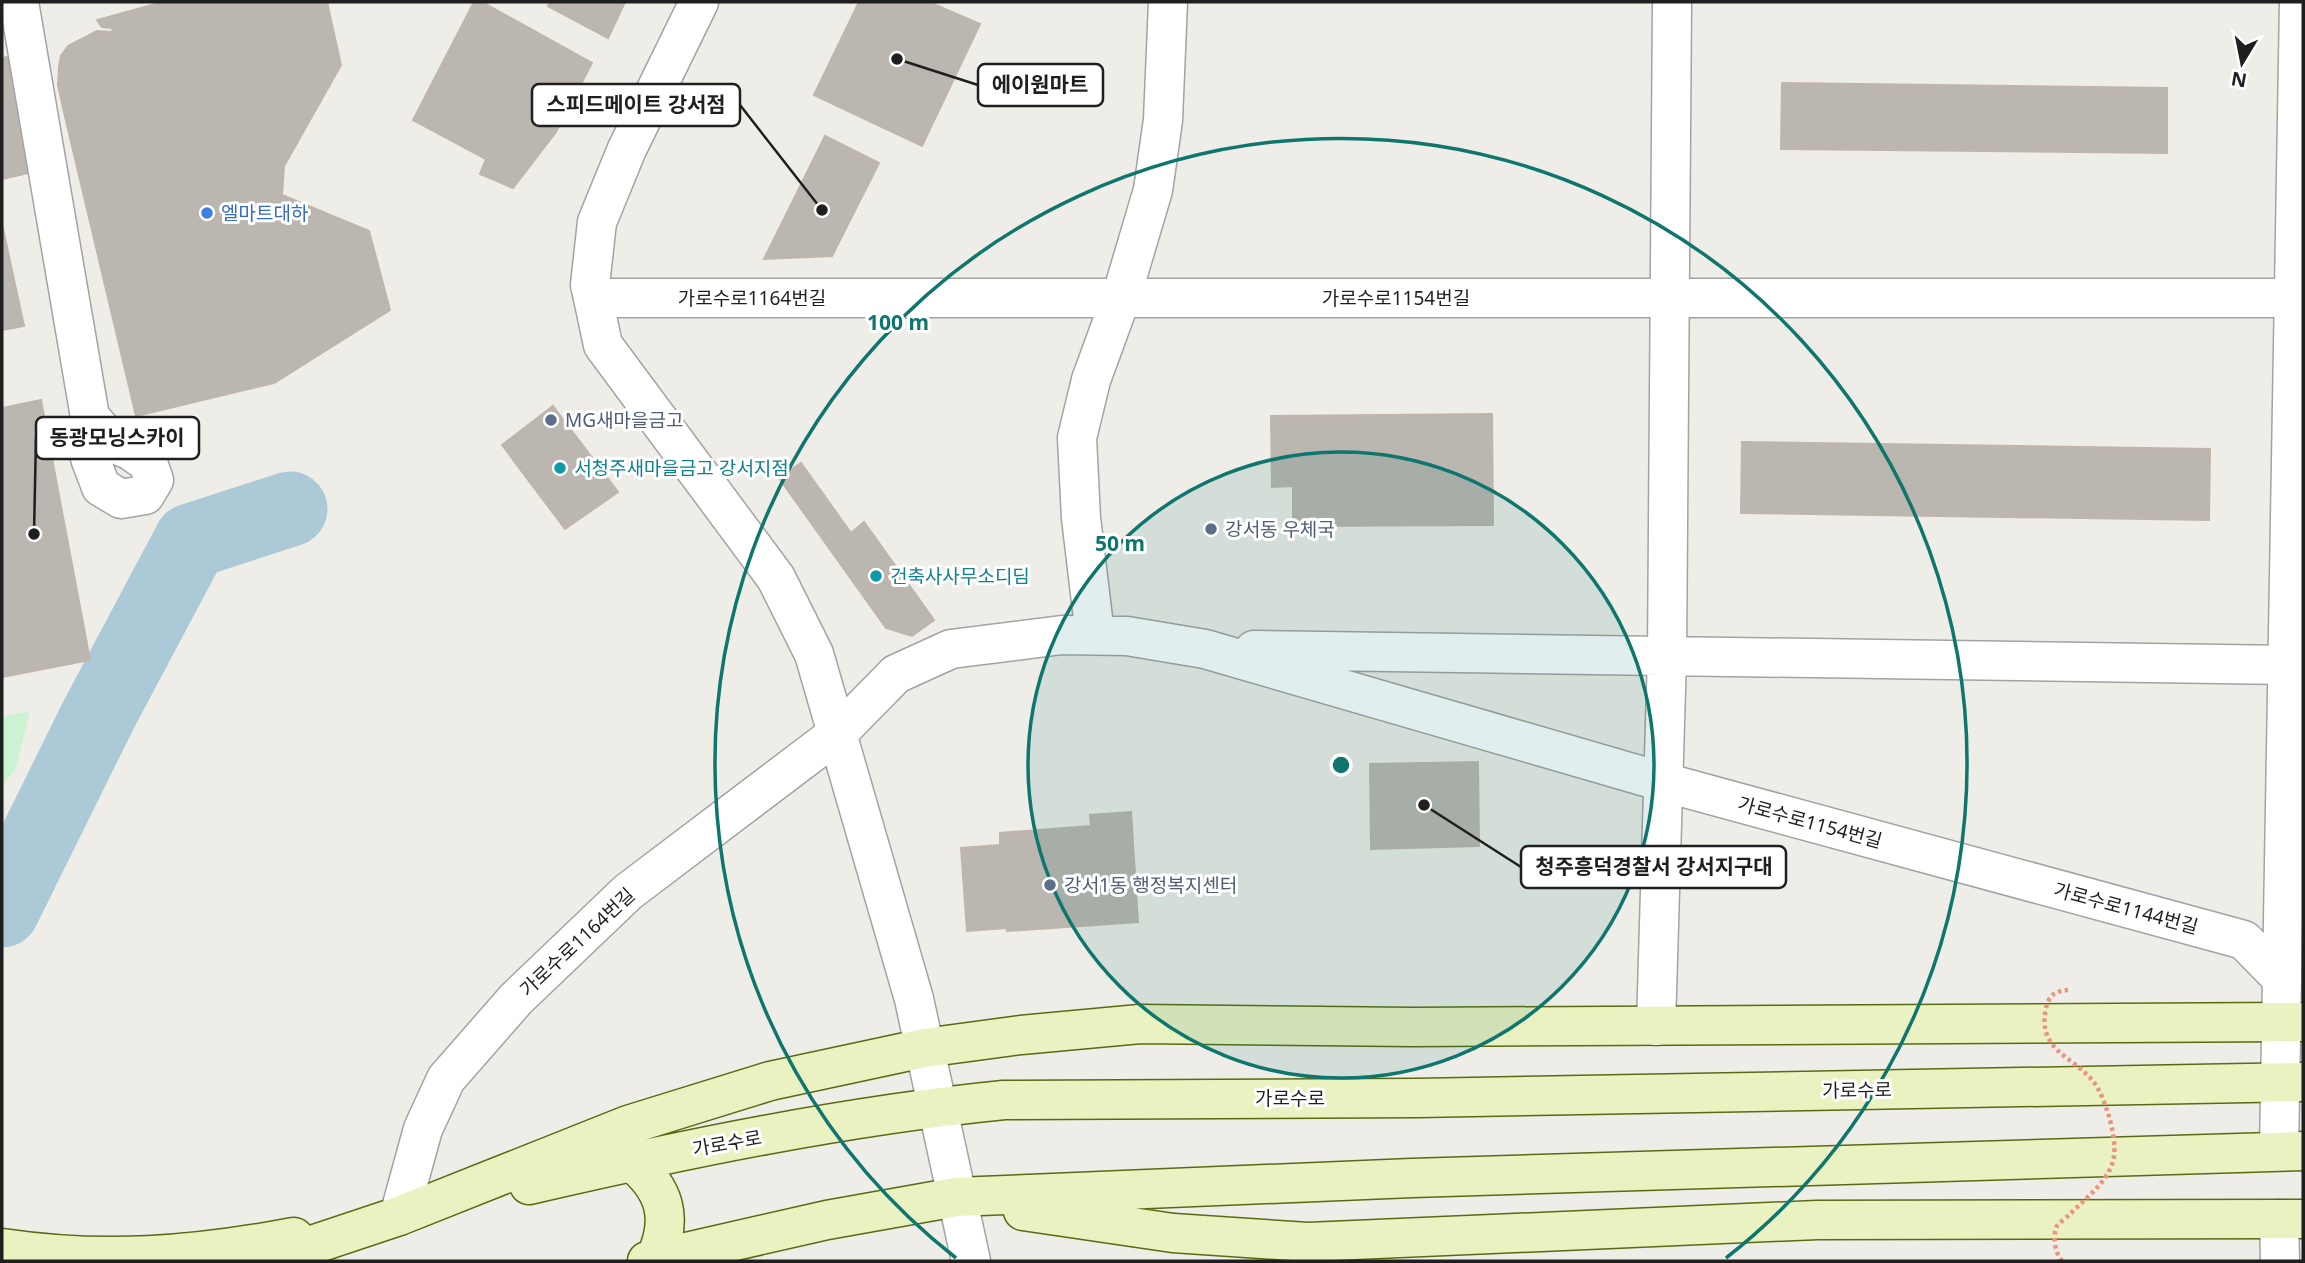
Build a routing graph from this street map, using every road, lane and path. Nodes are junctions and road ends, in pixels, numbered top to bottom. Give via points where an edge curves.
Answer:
1 (19, 2) edge
2 (699, 2) edge
3 (1168, 2) edge
4 (1672, 2) edge
5 (2299, 2) edge
6 (593, 298) junction
7 (1121, 298) junction
8 (1670, 298) junction
9 (2297, 307) edge
10 (90, 417) dead end
11 (1095, 635) junction
12 (1205, 649) junction
13 (1667, 656) junction
14 (2293, 673) edge
15 (838, 733) junction
16 (1663, 782) junction
17 (1956, 862) joint
18 (2283, 979) junction
19 (2068, 990) dead end
20 (2292, 1023) edge
21 (1656, 1026) junction
22 (923, 1048) junction
23 (2292, 1082) edge
24 (936, 1107) junction
25 (2291, 1151) edge
26 (631, 1161) junction
27 (956, 1196) junction
28 (399, 1216) junction
29 (2291, 1219) edge
30 (2, 1248) edge
31 (651, 1260) edge
32 (264, 1261) edge
33 (299, 1261) edge
34 (971, 1261) edge
35 (2062, 1261) edge
36 (2280, 1261) edge

1 - 10 street
2 - 6 street via 597,222 590,285
3 - 7 street via 1163,120 1153,190
4 - 8 street
5 - 9 street
6 - 7 street, 가로수로1164번길
6 - 15 street via 603,345 776,578 814,654
7 - 8 street, 가로수로1154번길
7 - 11 street via 1091,380 1077,438
8 - 9 street, 가로수로1154번길
8 - 13 street
9 - 14 street
11 - 12 street, 가로수로1164번길
11 - 15 street, 가로수로1164번길 via 951,649 896,674
12 - 13 street
12 - 16 street, 가로수로1154번길
13 - 14 street
13 - 16 street
14 - 18 street
15 - 22 street via 914,999
15 - 28 street, 가로수로1164번길 via 628,892 516,999 446,1079 423,1129
16 - 17 street, 가로수로1154번길
16 - 21 street
17 - 18 street, 가로수로1144번길 via 2244,940
18 - 20 street
19 - 35 path, bridge via 2049,998 2046,1035 2098,1088 2115,1146 2111,1170 2057,1226 2055,1239
20 - 21 main road
20 - 23 street
21 - 22 main road via 1140,1024
22 - 24 street
22 - 28 main road via 770,1080 628,1125
23 - 24 main road, 가로수로 via 1418,1098 1004,1100
23 - 25 street
24 - 26 main road, 가로수로
24 - 27 street
25 - 27 main road
26 - 28 main road, 가로수로
26 - 31 main road via 661,1195 666,1217 662,1245
27 - 29 main road via 1016,1210 1173,1233 1308,1242 1817,1220
27 - 31 main road
27 - 34 street
28 - 30 main road via 179,1255 96,1258
28 - 32 main road
28 - 33 main road, 가로수로
29 - 36 street

